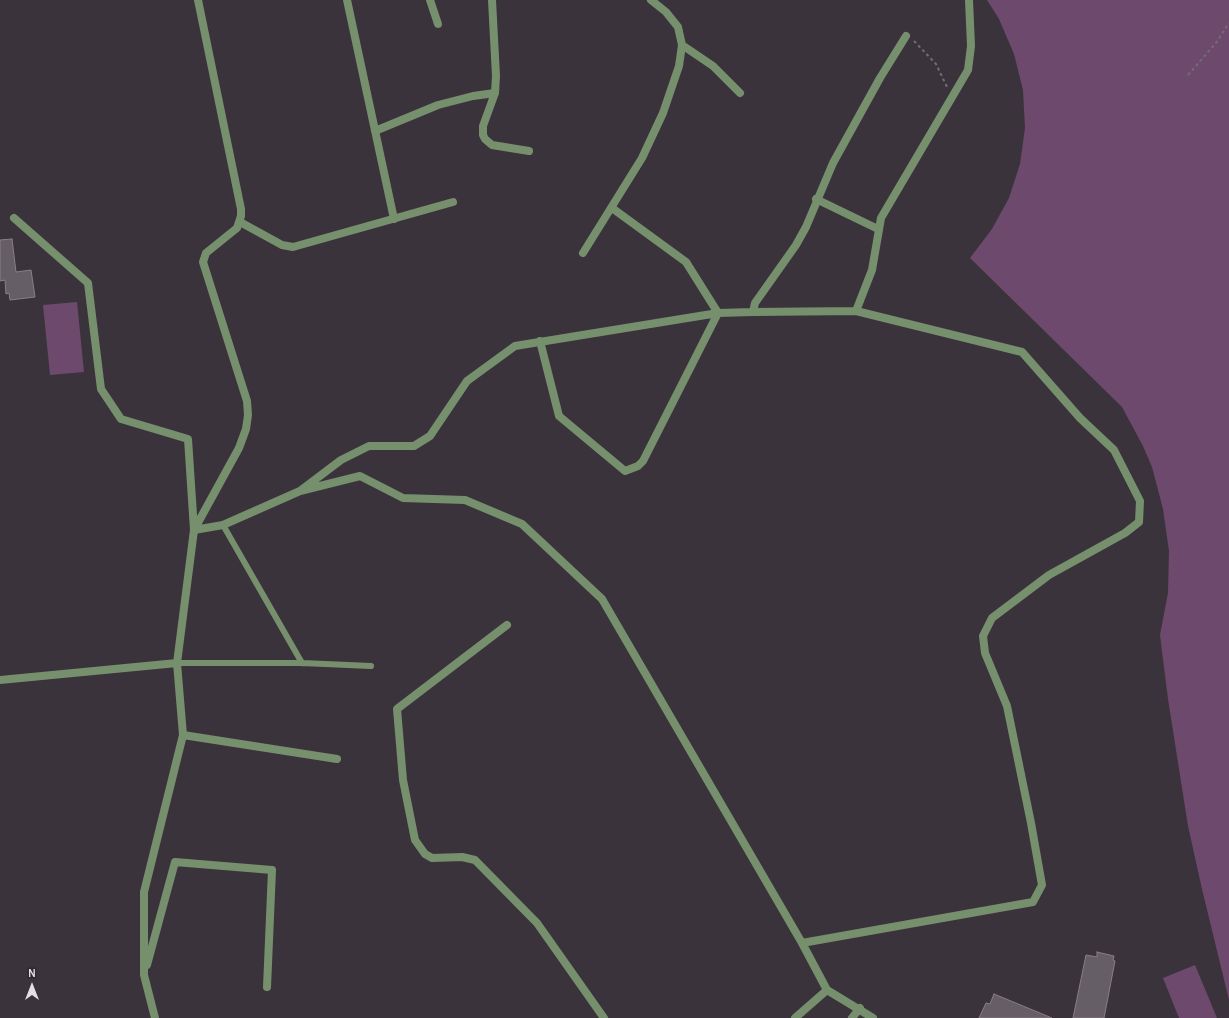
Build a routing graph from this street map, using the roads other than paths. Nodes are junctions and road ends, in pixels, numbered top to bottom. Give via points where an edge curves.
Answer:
1 (198, 0) edge
2 (347, 0) edge
3 (430, 0) edge
4 (492, 0) edge
5 (651, 0) edge
6 (969, 0) edge
7 (438, 24) dead end
8 (906, 36) road end
9 (682, 45) junction
10 (495, 93) junction
11 (740, 93) dead end
12 (375, 131) junction
13 (529, 151) dead end
14 (816, 199) junction
15 (453, 202) dead end
16 (612, 208) junction
17 (14, 218) dead end
18 (394, 219) junction
19 (240, 222) junction
20 (878, 229) junction
21 (583, 253) dead end
22 (856, 311) junction
23 (753, 312) junction
24 (718, 313) junction
25 (540, 341) junction
26 (300, 491) junction
27 (223, 524) junction
28 (194, 530) junction
29 (507, 625) dead end
30 (177, 663) junction
31 (302, 663) junction
32 (371, 666) dead end
33 (0, 680) edge
34 (183, 735) junction
35 (337, 759) dead end
36 (802, 943) junction
37 (144, 976) junction
38 (267, 987) dead end
39 (827, 990) junction
40 (860, 1008) junction
41 (155, 1018) edge
42 (604, 1018) edge
43 (795, 1018) edge
44 (852, 1018) edge
45 (873, 1018) edge

1 - 19 street via 241,209
2 - 12 street
3 - 7 street
4 - 10 street
5 - 9 street via 666,12 678,27
6 - 20 street via 971,46 970,61 964,77 886,208
8 - 14 street via 840,150
9 - 11 street via 714,66
9 - 16 street via 679,66 663,113 642,158
10 - 12 street via 438,105
10 - 13 street via 483,126 485,139 492,145
12 - 18 street
14 - 20 street
14 - 23 street via 796,245 755,303
15 - 18 street
16 - 21 street
16 - 24 street via 686,262
17 - 28 street via 88,283 101,389 120,419 188,439
18 - 19 street via 293,247 282,245
19 - 28 street via 206,253 203,262 247,401 246,429 239,448
20 - 22 street via 872,270
22 - 23 street
22 - 36 street via 1022,352 1080,418 1114,450 1140,502 1139,522 1125,533 1049,575 992,618 983,636 985,653 1007,706 1031,823 1042,885 1033,902
23 - 24 street
24 - 25 street
24 - 25 street via 643,461 632,470 625,471 559,416
25 - 26 street via 515,346 467,381 430,436 414,446 369,446 341,460
26 - 27 street
26 - 36 street via 360,476 404,498 465,500 522,524 602,599
27 - 28 street
27 - 31 lane
28 - 30 street
29 - 42 street via 397,709 403,780 415,840 425,854 432,858 462,856 475,860 537,923
30 - 31 lane
30 - 33 street
30 - 34 street
31 - 32 lane
34 - 35 street
34 - 37 street via 144,892
36 - 39 street
37 - 38 street via 175,862 272,870
37 - 41 street
39 - 40 street
39 - 43 street
40 - 44 street
40 - 45 street

